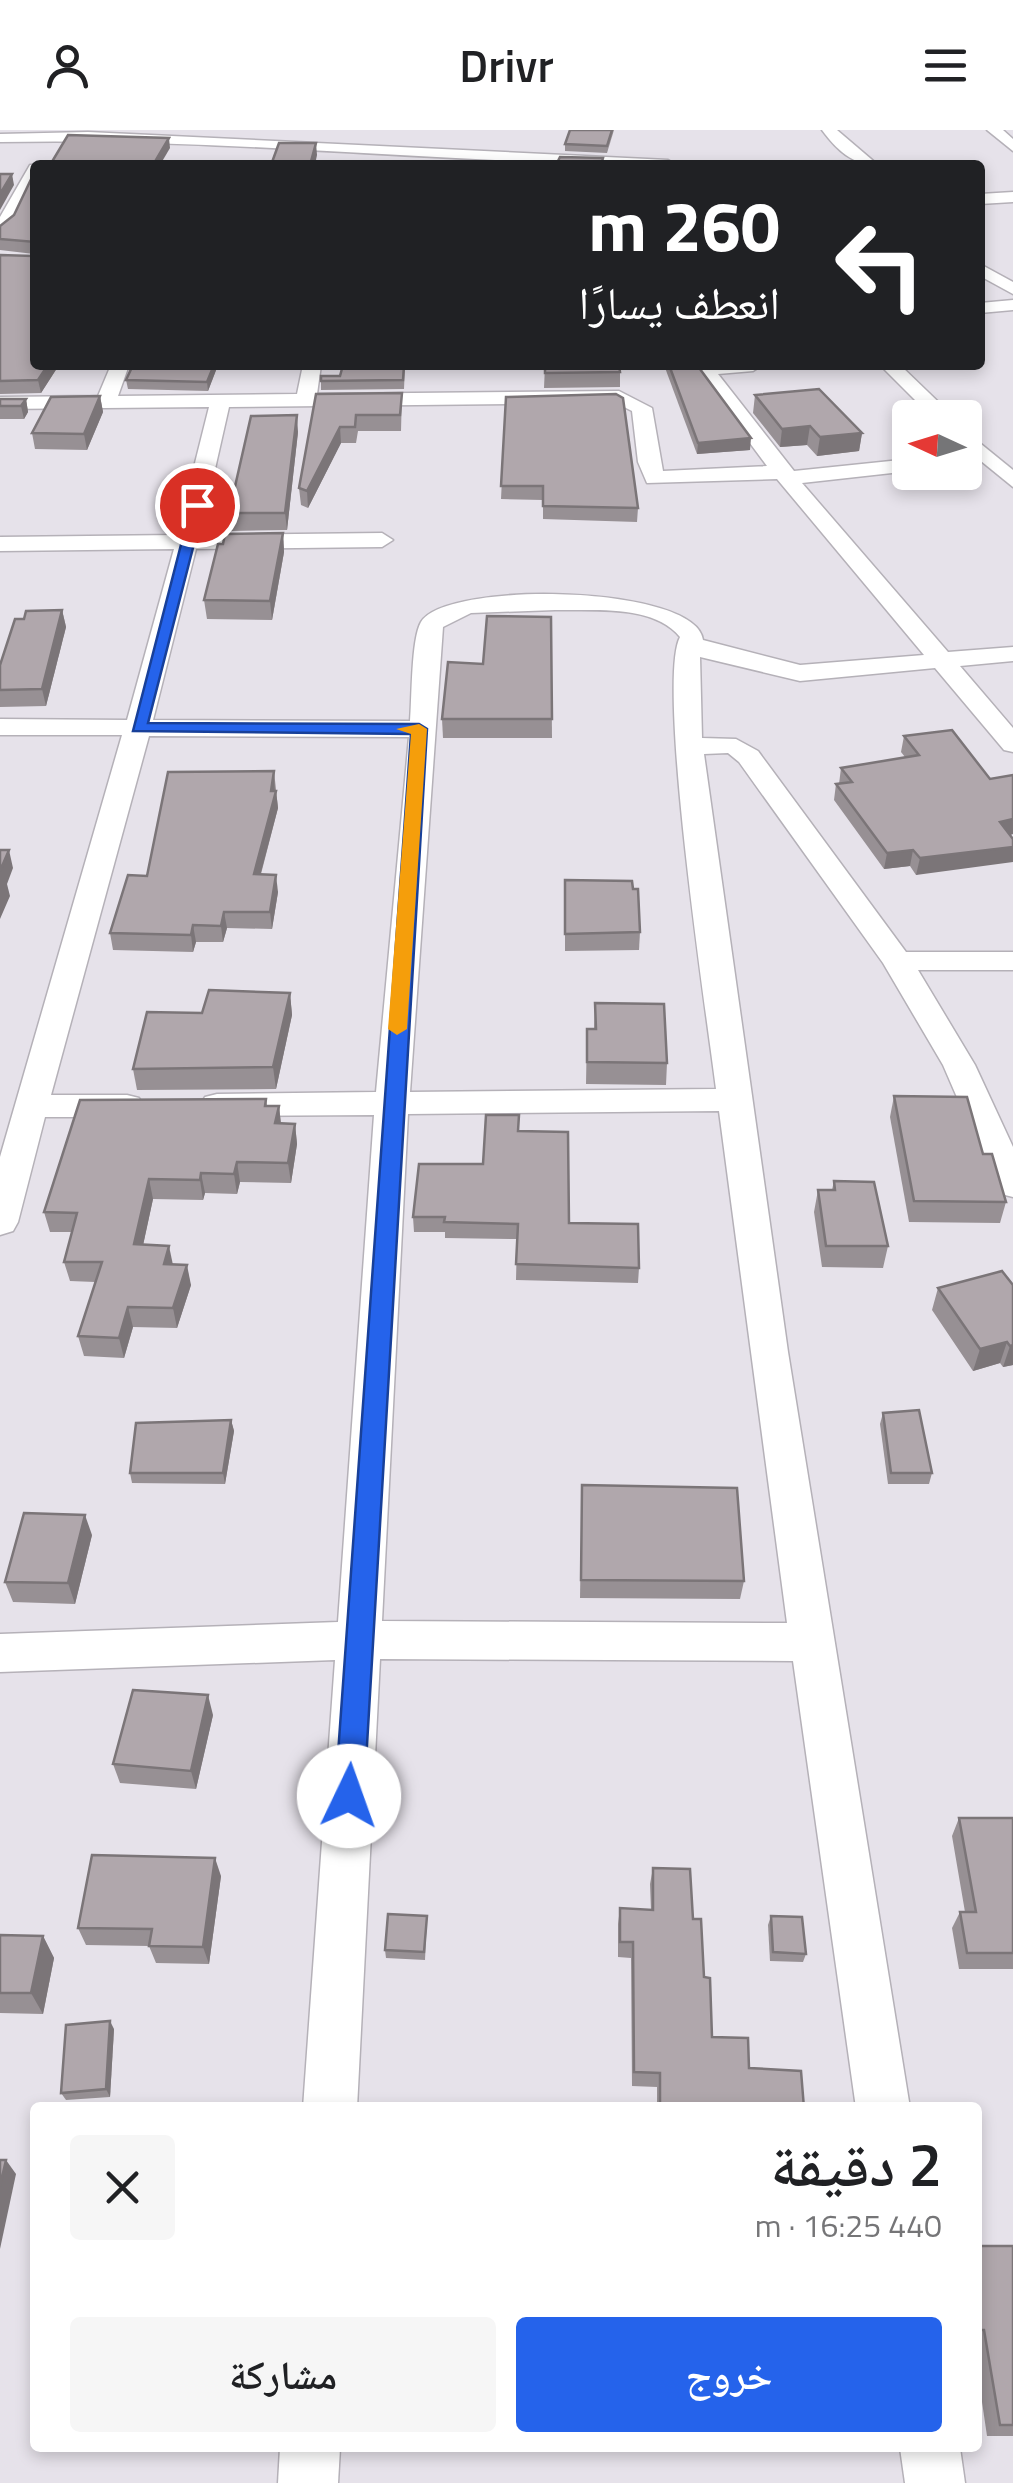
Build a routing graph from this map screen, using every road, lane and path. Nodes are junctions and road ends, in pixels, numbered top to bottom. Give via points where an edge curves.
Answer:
1 (108, 130) edge
2 (324, 130) edge
3 (829, 130) edge
4 (994, 130) edge
5 (54, 136) junction
6 (88, 136) junction
7 (0, 138) edge
8 (1013, 147) edge
9 (315, 150) junction
10 (487, 155) edge
11 (344, 158) edge
12 (662, 158) edge
13 (40, 160) edge
14 (863, 160) edge
15 (30, 172) edge
16 (30, 176) edge
17 (0, 182) edge
18 (1013, 197) edge
19 (985, 200) edge
20 (0, 230) edge
21 (985, 272) edge
22 (1013, 290) edge
23 (1013, 305) edge
24 (985, 308) edge
25 (118, 370) edge
26 (311, 370) edge
27 (706, 370) edge
28 (894, 370) edge
29 (220, 400) junction
30 (306, 400) junction
31 (926, 400) edge
32 (106, 402) junction
33 (3, 409) edge
34 (1013, 454) edge
35 (982, 458) edge
36 (982, 463) edge
37 (892, 467) edge
38 (786, 475) junction
39 (1013, 481) edge
40 (190, 540) junction
41 (382, 540) dead end
42 (0, 544) edge
43 (688, 644) junction
44 (1013, 654) edge
45 (942, 662) junction
46 (139, 727) junction
47 (0, 728) edge
48 (419, 729) junction
49 (1013, 744) edge
50 (692, 746) junction
51 (1013, 961) edge
52 (897, 962) junction
53 (0, 1087) edge
54 (32, 1097) junction
55 (733, 1100) junction
56 (392, 1104) junction
57 (1013, 1185) edge
58 (0, 1222) edge
59 (358, 1640) junction
60 (814, 1642) junction
61 (0, 1652) edge
62 (330, 2102) edge
63 (882, 2102) edge
64 (310, 2452) edge
65 (931, 2452) edge
66 (308, 2483) edge
67 (935, 2483) edge

1 - 6 street
2 - 9 street
3 - 14 street
4 - 8 street
5 - 6 street
5 - 7 street
5 - 13 street
6 - 9 street via 212,150
9 - 11 street
10 - 11 street
10 - 12 street
15 - 17 street
16 - 20 street
18 - 19 street
21 - 22 street
23 - 24 street
25 - 32 street
26 - 30 street
27 - 38 street
28 - 31 street
29 - 30 street
29 - 32 street
29 - 40 street
30 - 38 street via 507,391 630,400 642,408 650,469 663,480
32 - 33 street
34 - 35 street
36 - 39 street
37 - 38 street
38 - 45 street
40 - 41 street
40 - 42 street
40 - 46 street
43 - 45 street via 800,672
43 - 48 street via 692,636 685,623 644,606 450,610 431,625
43 - 50 street
44 - 45 street
45 - 49 street
46 - 47 street
46 - 48 street
46 - 54 street
48 - 56 street
50 - 52 street via 749,752
50 - 55 street
51 - 52 street
52 - 57 street via 959,1065
53 - 54 street
54 - 56 street via 173,1105
54 - 58 street
55 - 56 street
55 - 60 street
56 - 59 street
59 - 60 street
59 - 61 street
59 - 62 street
60 - 63 street
64 - 66 street
65 - 67 street

